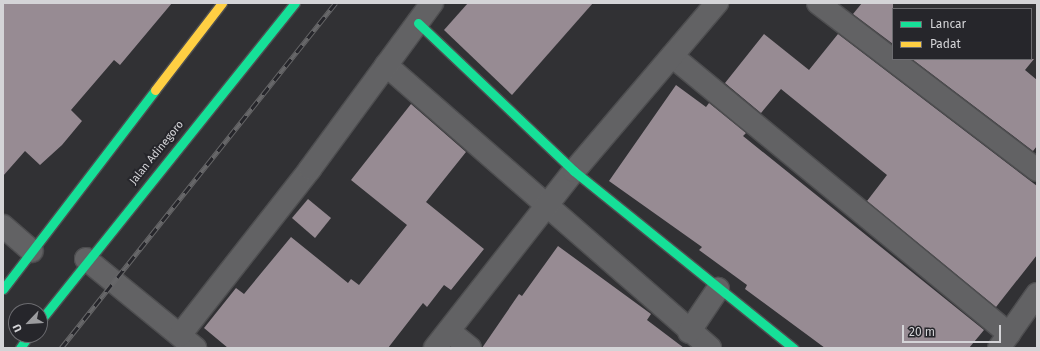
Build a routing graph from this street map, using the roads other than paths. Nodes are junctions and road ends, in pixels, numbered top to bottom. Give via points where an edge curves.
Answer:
1 (222, 3) edge
2 (295, 3) edge
3 (432, 3) edge
4 (716, 3) edge
5 (818, 3) edge
6 (418, 23) junction
7 (672, 56) junction
8 (892, 59) edge
9 (893, 60) edge
10 (386, 65) junction
11 (1037, 170) edge
12 (574, 171) junction
13 (549, 206) junction
14 (3, 226) edge
15 (32, 251) junction
16 (86, 259) junction
17 (3, 289) edge
18 (718, 289) junction
19 (1037, 294) edge
20 (48, 310) edge
21 (449, 331) junction
22 (689, 332) junction
23 (1004, 341) edge
24 (188, 342) edge
25 (435, 348) edge
26 (470, 348) edge
27 (710, 348) edge
28 (793, 348) edge

1 - 15 main road
2 - 16 main road, Jalan Adinegoro
3 - 6 street
4 - 7 street
5 - 8 street
6 - 10 street
6 - 12 main road
7 - 12 street
7 - 23 street
9 - 11 street
10 - 13 street
10 - 24 street
12 - 13 street
12 - 18 main road
13 - 21 street
13 - 22 street
14 - 15 street
15 - 17 main road
16 - 20 main road, Jalan Adinegoro
16 - 24 street
18 - 22 street
18 - 28 main road
19 - 23 street
21 - 25 street
21 - 26 street
22 - 27 street

